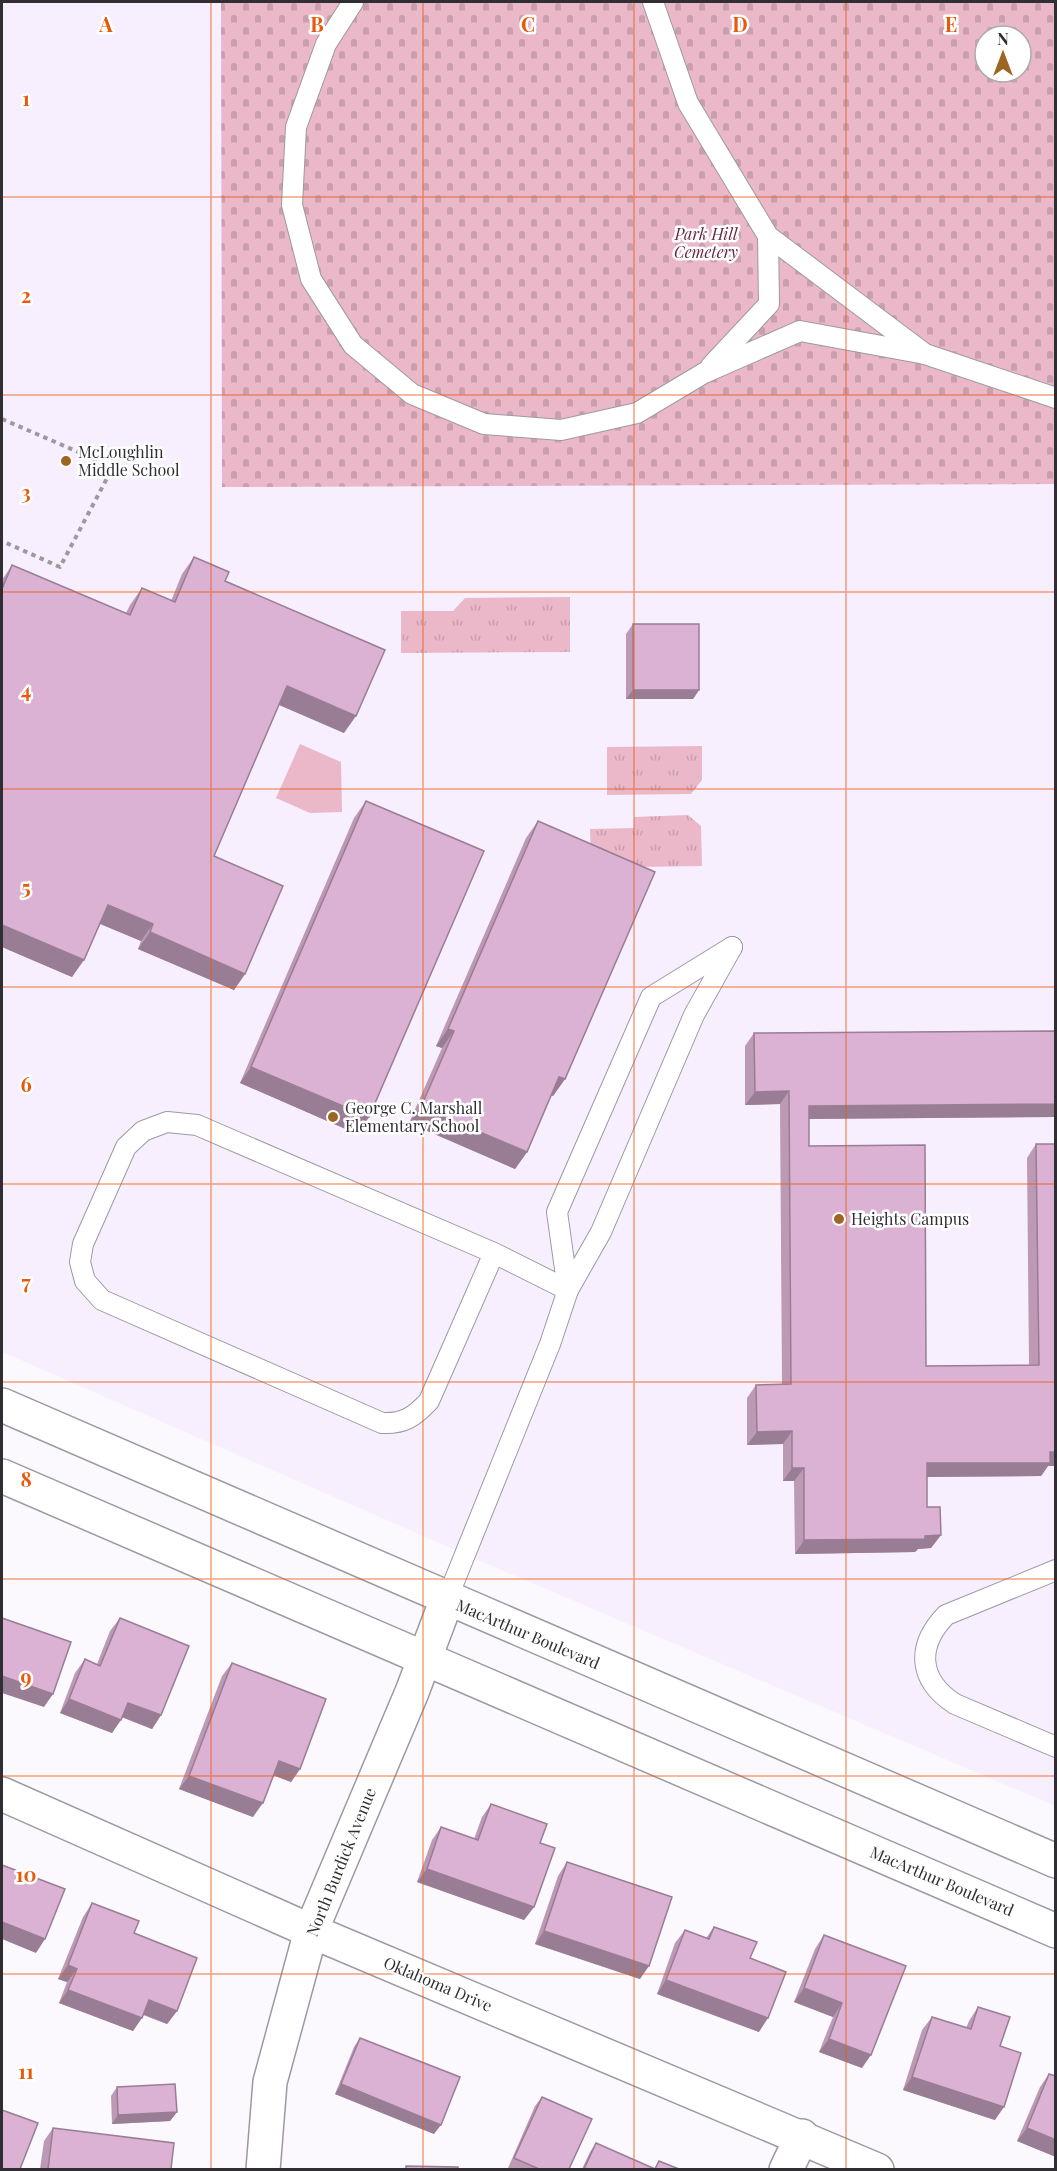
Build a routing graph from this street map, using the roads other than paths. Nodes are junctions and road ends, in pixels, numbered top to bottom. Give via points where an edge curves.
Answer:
1 (353, 2) edge
2 (653, 2) edge
3 (768, 236) junction
4 (925, 354) junction
5 (704, 374) junction
6 (1056, 398) edge
7 (494, 1253) junction
8 (568, 1290) junction
9 (2, 1405) edge
10 (2, 1476) edge
11 (1056, 1570) edge
12 (447, 1599) junction
13 (425, 1658) junction
14 (1056, 1747) edge
15 (2, 1794) edge
16 (1056, 1861) edge
17 (1055, 1930) edge
18 (311, 1931) junction
19 (802, 2136) junction
20 (263, 2169) edge
21 (786, 2169) edge
22 (877, 2169) edge

1 - 5 lane via 326,44 296,127 292,205 311,279 353,345 412,394 484,424 572,428 637,413
2 - 3 lane via 688,103
3 - 4 lane
3 - 5 lane via 769,304
4 - 5 lane via 800,331
4 - 6 lane
7 - 7 lane via 197,1125 167,1122 144,1131 126,1147 83,1244 80,1262 85,1281 102,1300 382,1424 399,1424 416,1416 429,1401
7 - 8 lane
8 - 8 lane via 601,1232 694,1015 732,947 651,997 557,1212
8 - 12 lane
9 - 12 street, MacArthur Boulevard
10 - 13 street, MacArthur Boulevard
11 - 14 lane via 946,1615 930,1636 925,1662 940,1694 955,1704
12 - 13 street, North Burdick Avenue
12 - 16 street, MacArthur Boulevard
13 - 17 street, MacArthur Boulevard
13 - 18 street, North Burdick Avenue
15 - 18 street, Oklahoma Drive
18 - 19 street, Oklahoma Drive
18 - 20 street, North Burdick Avenue via 270,2082
19 - 21 street
19 - 22 street, Oklahoma Drive

